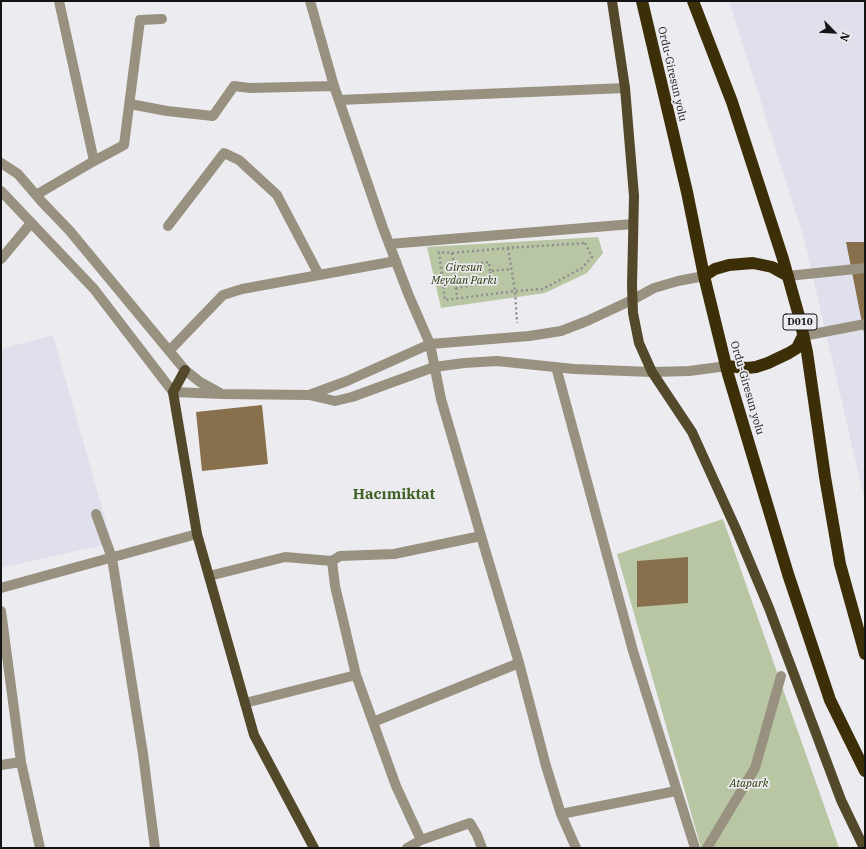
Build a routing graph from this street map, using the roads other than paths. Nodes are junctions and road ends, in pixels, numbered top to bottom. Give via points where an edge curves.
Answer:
1 (59, 1) edge
2 (310, 1) edge
3 (612, 1) edge
4 (642, 1) edge
5 (693, 1) edge
6 (162, 19) dead end
7 (334, 86) junction
8 (625, 88) junction
9 (339, 100) junction
10 (130, 104) junction
11 (94, 161) junction
12 (1, 163) edge
13 (1, 192) edge
14 (36, 195) junction
15 (31, 223) junction
16 (633, 224) junction
17 (168, 226) dead end
18 (389, 244) junction
19 (1, 259) edge
20 (396, 261) junction
21 (865, 268) edge
22 (319, 275) junction
23 (704, 276) junction
24 (788, 276) junction
25 (632, 300) junction
26 (865, 324) edge
27 (803, 336) junction
28 (430, 344) junction
29 (169, 351) junction
30 (727, 366) junction
31 (556, 367) junction
32 (434, 368) junction
33 (185, 370) junction
34 (652, 372) junction
35 (173, 392) junction
36 (223, 394) junction
37 (309, 395) junction
38 (96, 514) dead end
39 (197, 534) junction
40 (481, 536) junction
41 (112, 558) junction
42 (332, 560) junction
43 (209, 576) junction
44 (1, 588) edge
45 (1, 611) edge
46 (865, 654) edge
47 (519, 663) junction
48 (356, 675) junction
49 (781, 676) dead end
50 (245, 703) junction
51 (373, 722) junction
52 (21, 762) junction
53 (1, 766) edge
54 (865, 771) edge
55 (676, 790) junction
56 (561, 814) junction
57 (421, 840) junction
58 (40, 848) edge
59 (155, 848) edge
60 (314, 848) edge
61 (407, 848) edge
62 (482, 848) edge
63 (576, 848) edge
64 (694, 848) edge
65 (708, 848) edge
66 (864, 848) edge

1 - 11 street
2 - 7 street
3 - 8 main road
4 - 23 highway, Ordu-Giresun yolu
5 - 24 highway, D010 via 732,102
6 - 10 street via 140,20
7 - 9 street
7 - 10 street via 234,86 213,116
8 - 9 street
8 - 16 main road via 634,196
9 - 18 street
10 - 11 street via 124,145
11 - 14 street
12 - 14 street via 18,174
13 - 15 street
14 - 29 street
15 - 19 street
15 - 35 street via 94,289
16 - 18 street
16 - 25 main road
17 - 22 street via 224,153 239,160 276,195
18 - 20 street
20 - 22 street
20 - 28 street
21 - 24 street
22 - 29 street via 223,295
23 - 24 highway via 729,265 753,263 772,267
23 - 25 street via 654,288
23 - 30 highway, Ordu-Giresun yolu
24 - 27 highway, D010
25 - 28 street via 561,331
25 - 34 main road via 639,343
26 - 27 street
27 - 30 highway via 797,348 768,364 751,368
27 - 46 highway, D010 via 840,564
28 - 32 street
28 - 37 street
29 - 33 street
30 - 34 street
30 - 54 highway, Ordu-Giresun yolu via 788,574 830,700
31 - 32 street via 497,361 464,362
31 - 34 street
31 - 55 street via 633,651
32 - 37 street via 335,401
32 - 40 street
33 - 35 main road
33 - 36 street via 200,382
34 - 66 main road via 692,432 736,529 769,608 841,800
35 - 36 street
35 - 39 main road
36 - 37 street
38 - 41 street
39 - 41 street
39 - 43 main road
40 - 42 street via 394,554 340,556
40 - 47 street
41 - 44 street
41 - 59 street
42 - 43 street via 285,557
42 - 48 street via 334,586
43 - 50 main road
45 - 52 street
47 - 51 street
47 - 56 street
48 - 50 street
48 - 51 street
49 - 65 street via 755,768
50 - 60 main road via 254,735
51 - 57 street via 396,786
52 - 53 street
52 - 58 street
55 - 56 street
55 - 64 street
56 - 63 street
57 - 61 street
57 - 62 street via 470,823

